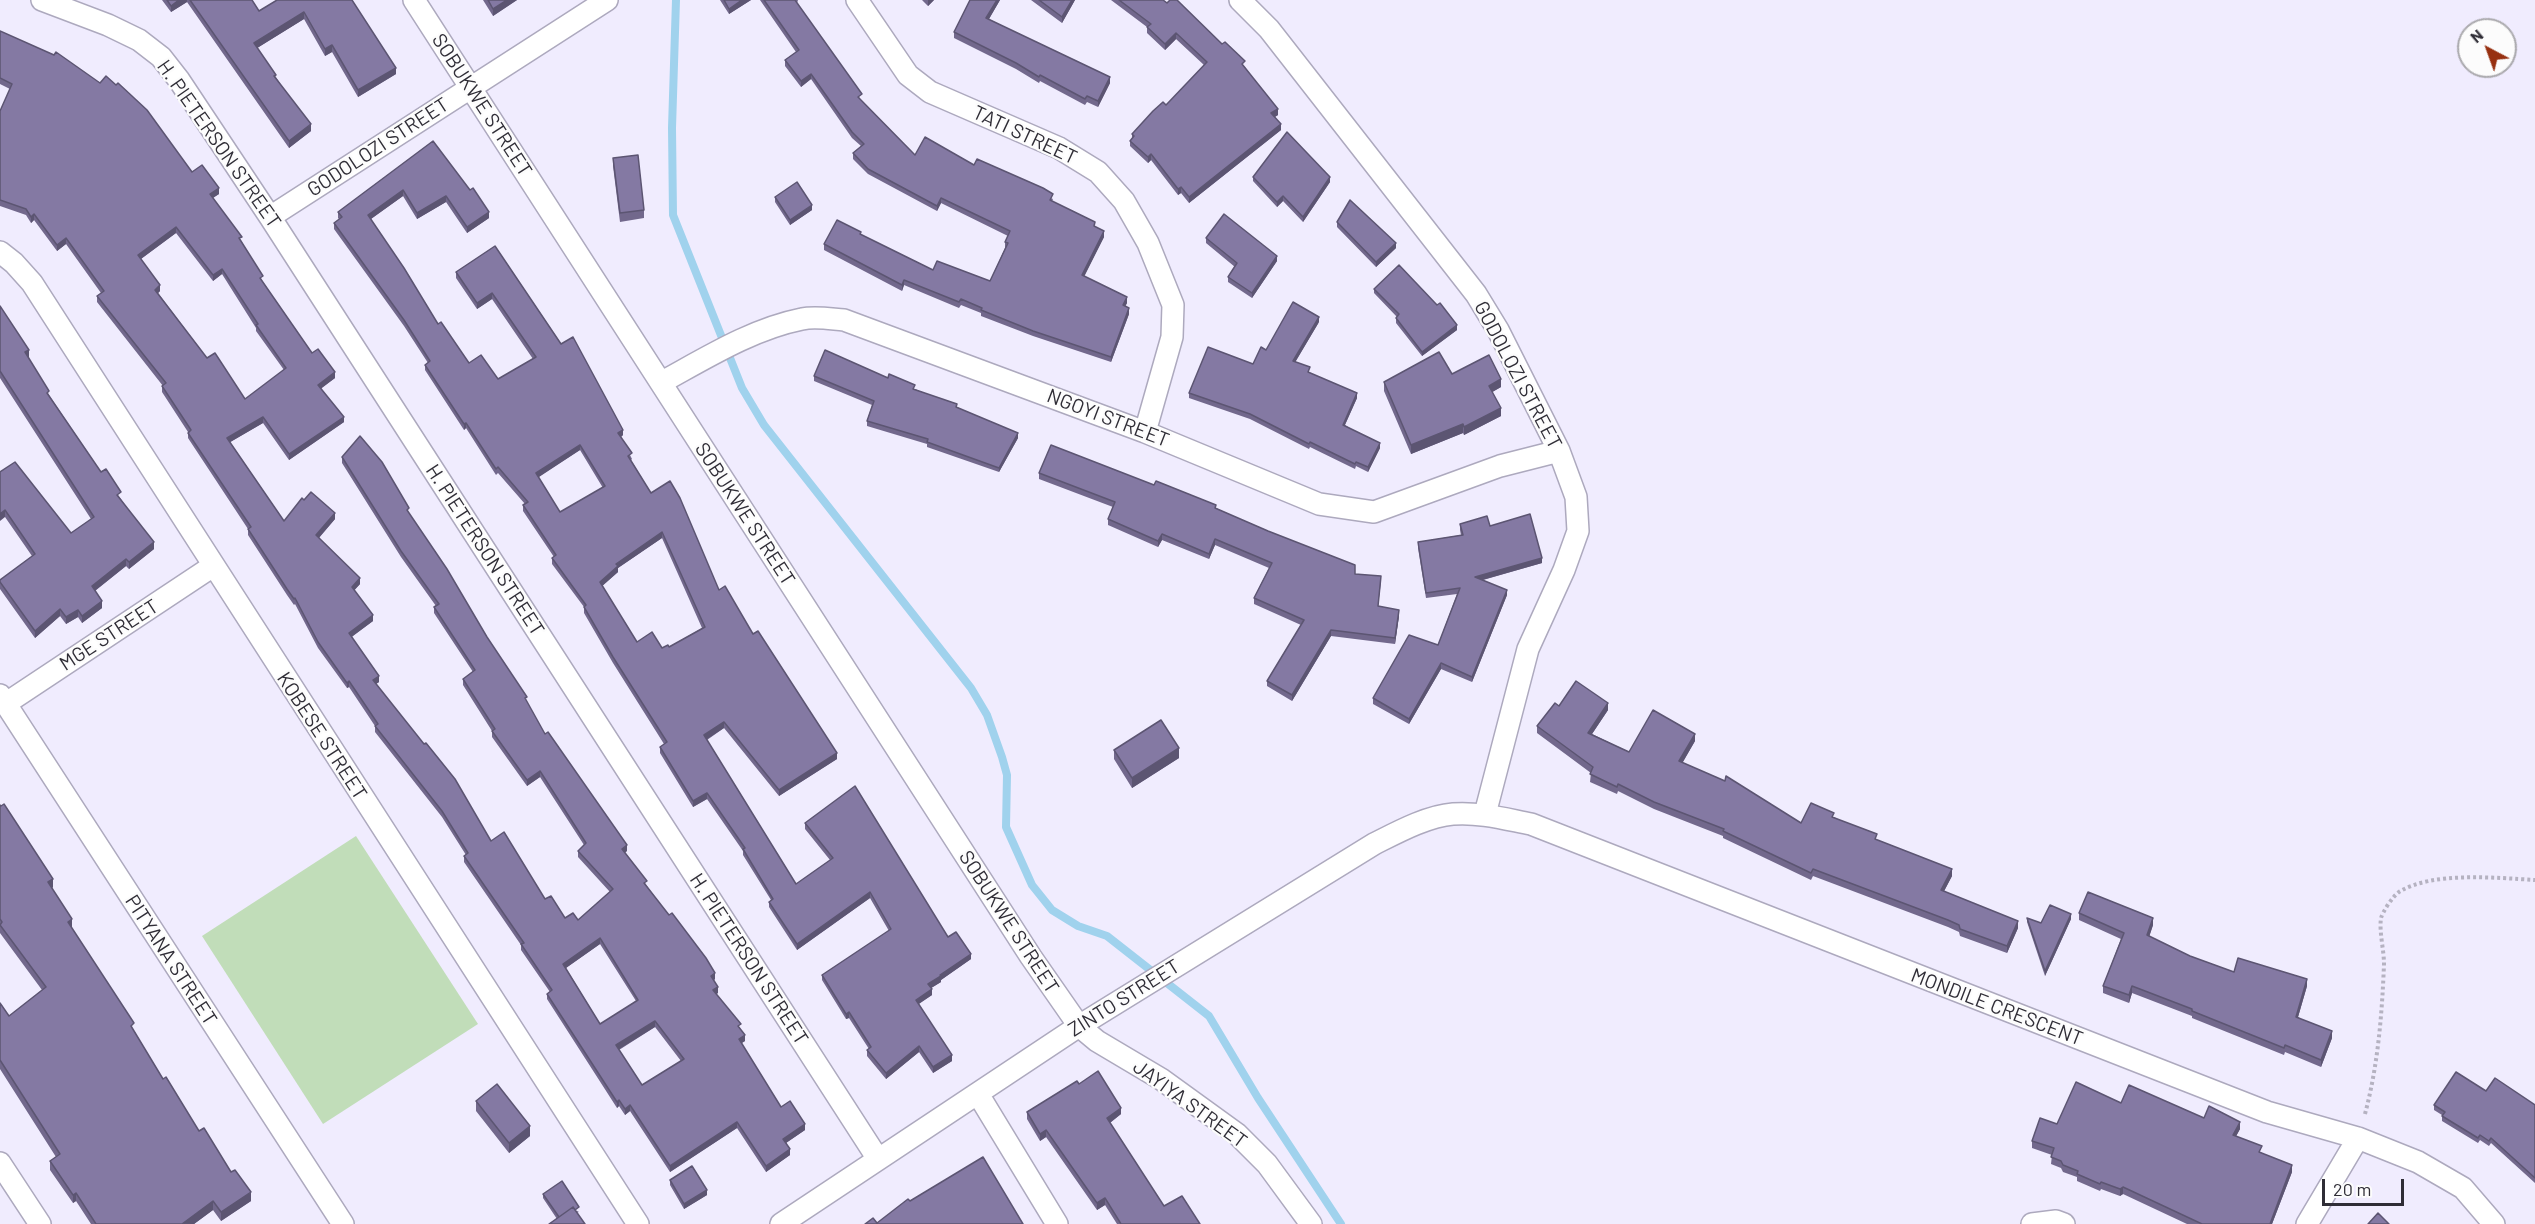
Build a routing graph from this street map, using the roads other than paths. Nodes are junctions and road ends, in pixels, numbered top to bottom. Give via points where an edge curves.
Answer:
1 (42, 0) edge
2 (414, 0) edge
3 (607, 0) edge
4 (857, 0) edge
5 (1240, 0) edge
6 (471, 87) junction
7 (270, 217) junction
8 (0, 252) edge
9 (662, 382) junction
10 (1145, 432) junction
11 (1560, 451) junction
12 (213, 566) junction
13 (3, 699) edge
14 (1485, 814) junction
15 (1078, 1026) junction
16 (978, 1094) junction
17 (2358, 1138) junction
18 (878, 1159) junction
19 (0, 1162) edge
20 (40, 1224) edge
21 (343, 1224) edge
22 (638, 1224) edge
23 (781, 1224) edge
24 (1057, 1224) edge
25 (1311, 1224) edge
26 (2032, 1224) edge
27 (2064, 1224) edge
28 (2307, 1224) edge
29 (2494, 1224) edge

1 - 7 street, H. PIETERSON STREET via 108,25 139,40 161,57
2 - 6 street, SOBUKWE STREET
3 - 6 street, GODOLOZI STREET
4 - 10 street, TATI STREET via 908,75 930,92 1059,148 1098,172 1124,201 1148,243 1173,305 1172,337
5 - 11 street, GODOLOZI STREET via 1269,29 1476,294
6 - 7 street, GODOLOZI STREET
6 - 9 street, SOBUKWE STREET
7 - 18 street, H. PIETERSON STREET
8 - 12 street, KOBESE STREET via 32,283
9 - 10 street, NGOYI STREET via 765,330 805,318 844,320
9 - 15 street, SOBUKWE STREET
10 - 11 street, NGOYI STREET via 1319,504 1374,512 1500,466
11 - 14 street, GODOLOZI STREET via 1576,497 1578,531 1528,649
12 - 13 street, MGE STREET
12 - 22 street, KOBESE STREET
13 - 21 street, PITYANA STREET
14 - 15 street, ZINTO STREET via 1450,814 1374,844
14 - 17 street, MONDILE CRESCENT via 1532,824 2267,1112
15 - 16 street, ZINTO STREET
15 - 25 street, JAYIYA STREET via 1237,1134 1267,1164
16 - 18 street, ZINTO STREET
16 - 24 street
17 - 28 street
17 - 29 street, MONDILE CRESCENT via 2418,1162 2463,1188
18 - 23 street, ZINTO STREET
19 - 20 street
26 - 27 street

